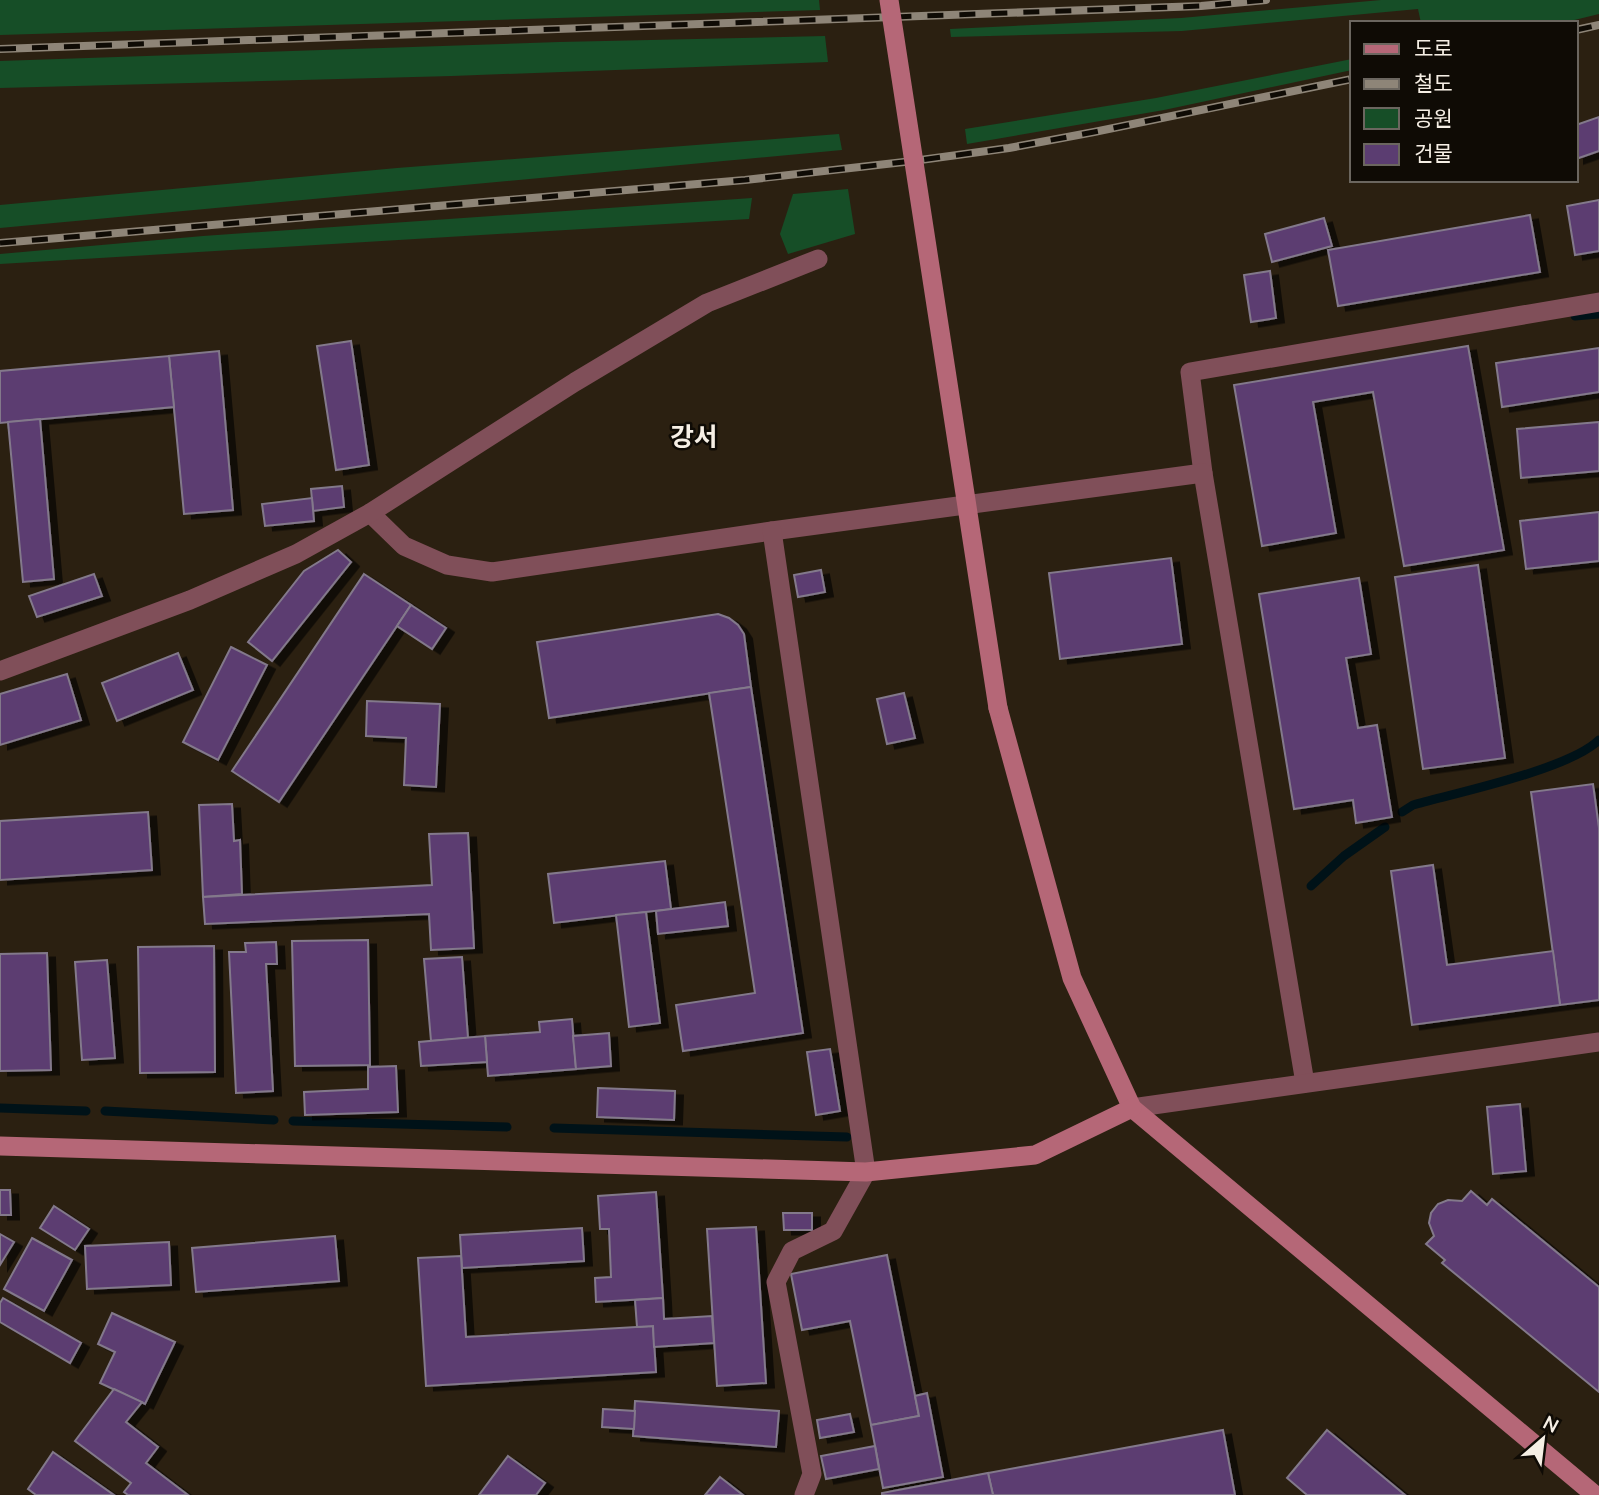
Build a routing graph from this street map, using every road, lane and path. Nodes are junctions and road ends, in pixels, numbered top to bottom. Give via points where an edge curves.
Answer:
1 (889, 0) edge
2 (818, 259) dead end
3 (1599, 302) edge
4 (1203, 473) junction
5 (369, 513) junction
6 (772, 531) junction
7 (0, 671) edge
8 (1599, 1042) edge
9 (1305, 1083) junction
10 (1132, 1108) junction
11 (0, 1146) edge
12 (866, 1172) junction
13 (804, 1495) edge
14 (1595, 1495) edge

1 - 10 main road, bridge via 998,708 1072,978
2 - 5 street via 707,303
3 - 4 street via 1189,372
4 - 6 street
4 - 9 street
5 - 6 street via 404,546 447,565 492,572
5 - 7 street via 296,554 190,600
6 - 12 street
8 - 9 street
9 - 10 street
10 - 12 main road via 1035,1155
10 - 14 main road
11 - 12 main road
12 - 13 street via 833,1231 792,1251 776,1282 812,1474

